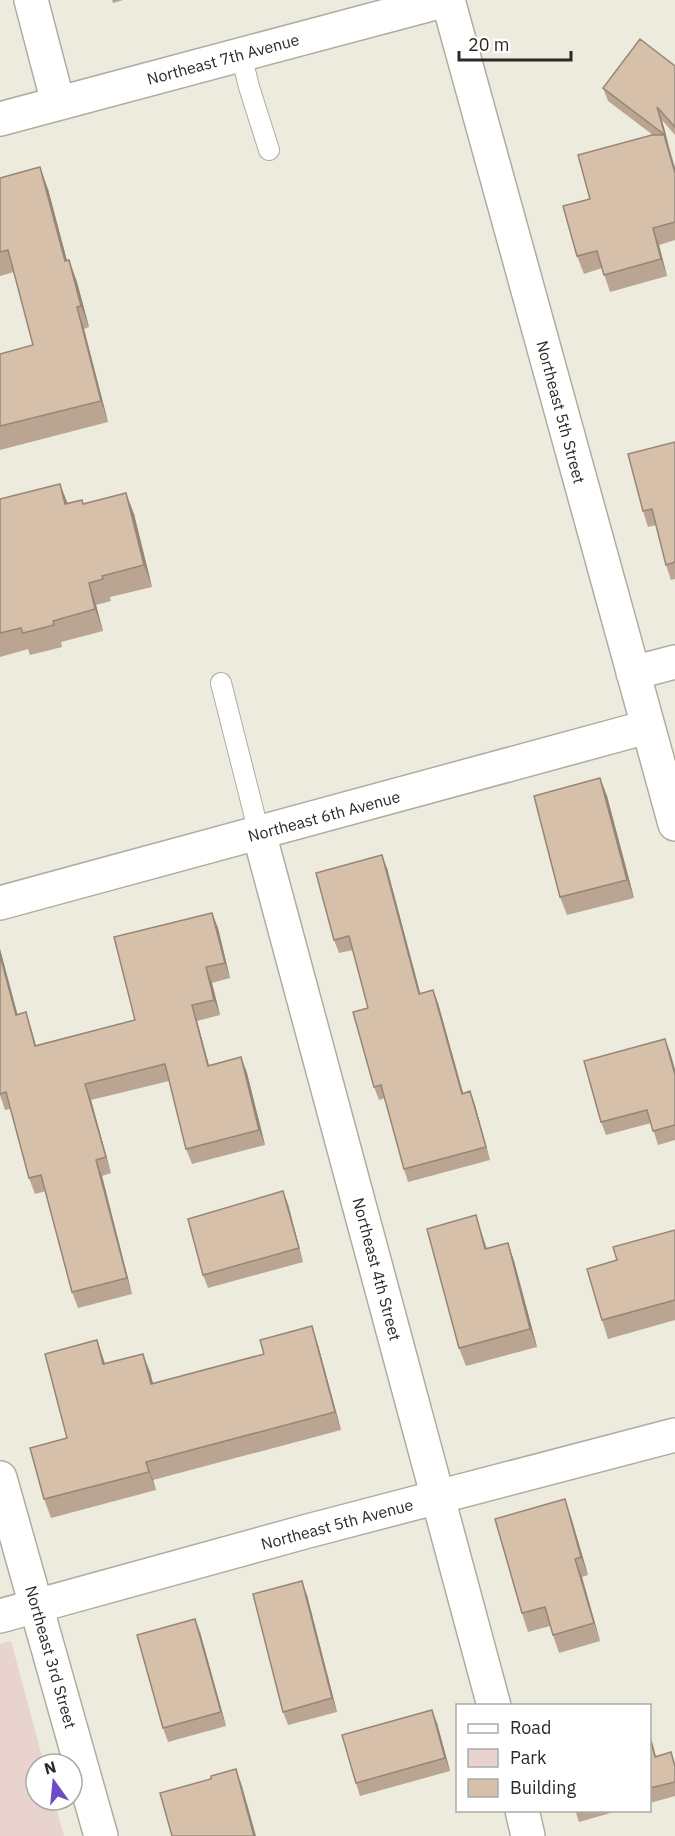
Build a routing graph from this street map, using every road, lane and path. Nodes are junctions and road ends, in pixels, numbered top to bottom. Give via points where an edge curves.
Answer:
1 (31, 0) edge
2 (447, 0) edge
3 (242, 54) junction
4 (58, 103) junction
5 (0, 118) edge
6 (269, 150) dead end
7 (675, 662) edge
8 (633, 673) junction
9 (221, 683) dead end
10 (647, 727) junction
11 (675, 824) edge
12 (259, 833) junction
13 (0, 903) edge
14 (675, 1435) edge
15 (0, 1478) edge
16 (439, 1498) junction
17 (36, 1606) junction
18 (0, 1616) edge
19 (493, 1704) edge
20 (522, 1812) edge
21 (101, 1836) edge
22 (528, 1836) edge

1 - 4 street
2 - 3 street, Northeast 7th Avenue
2 - 8 street, Northeast 5th Street
3 - 4 street, Northeast 7th Avenue
3 - 6 lane
4 - 5 street, Northeast 7th Avenue
7 - 8 street
8 - 10 street, Northeast 5th Street
9 - 12 lane
10 - 11 street, Northeast 5th Street
10 - 12 street, Northeast 6th Avenue
12 - 13 street, Northeast 6th Avenue
12 - 16 street, Northeast 4th Street
14 - 16 street, Northeast 5th Avenue
15 - 17 street, Northeast 3rd Street
16 - 17 street, Northeast 5th Avenue
16 - 19 street, Northeast 4th Street
17 - 18 street, Northeast 5th Avenue
17 - 21 street, Northeast 3rd Street
20 - 22 street

